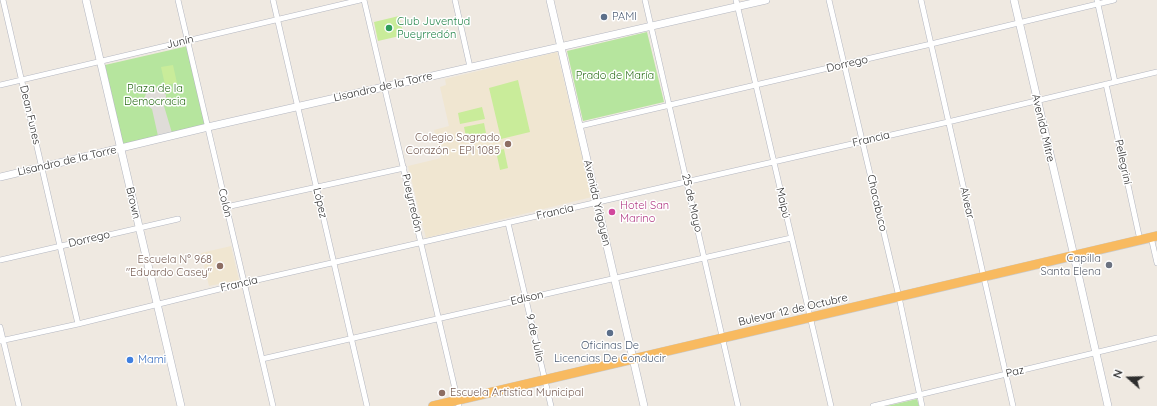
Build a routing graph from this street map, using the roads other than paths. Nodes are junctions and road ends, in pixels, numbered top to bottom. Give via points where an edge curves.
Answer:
1 (3, 0) edge
2 (86, 0) edge
3 (178, 0) edge
4 (273, 0) edge
5 (360, 0) edge
6 (364, 0) edge
7 (455, 0) edge
8 (550, 0) edge
9 (645, 0) edge
10 (766, 0) edge
11 (829, 0) edge
12 (921, 0) edge
13 (1014, 0) edge
14 (1114, 0) edge
15 (1097, 2) edge
16 (737, 3) edge
17 (277, 19) junction
18 (1019, 23) junction
19 (651, 26) junction
20 (188, 39) junction
21 (931, 44) junction
22 (562, 46) junction
23 (100, 61) junction
24 (844, 65) junction
25 (470, 67) junction
26 (1157, 72) edge
27 (22, 79) junction
28 (1115, 82) junction
29 (0, 84) edge
30 (1106, 84) junction
31 (756, 85) junction
32 (385, 87) junction
33 (1037, 100) junction
34 (670, 106) junction
35 (298, 107) junction
36 (948, 122) junction
37 (580, 126) junction
38 (208, 127) junction
39 (862, 141) junction
40 (121, 148) junction
41 (774, 161) junction
42 (42, 167) junction
43 (404, 168) junction
44 (0, 177) edge
45 (687, 182) junction
46 (316, 188) junction
47 (597, 202) junction
48 (226, 207) junction
49 (178, 219) dead end
50 (508, 223) junction
51 (139, 228) junction
52 (1154, 237) edge
53 (791, 238) junction
54 (1140, 240) junction
55 (421, 243) junction
56 (60, 246) junction
57 (1074, 256) junction
58 (704, 258) junction
59 (0, 260) edge
60 (1157, 262) edge
61 (334, 263) junction
62 (614, 278) junction
63 (984, 278) junction
64 (244, 283) junction
65 (526, 298) junction
66 (899, 298) junction
67 (157, 304) junction
68 (810, 318) junction
69 (439, 319) junction
70 (78, 324) junction
71 (0, 327) edge
72 (352, 338) junction
73 (723, 338) junction
74 (1157, 338) edge
75 (1, 340) edge
76 (1097, 353) junction
77 (262, 359) junction
78 (633, 359) junction
79 (1006, 374) junction
80 (545, 380) junction
81 (920, 395) junction
82 (459, 403) edge
83 (19, 406) edge
84 (181, 406) edge
85 (273, 406) edge
86 (368, 406) edge
87 (433, 406) edge
88 (551, 406) edge
89 (644, 406) edge
90 (738, 406) edge
91 (830, 406) edge
92 (873, 406) edge
93 (922, 406) edge
94 (1013, 406) edge
95 (1108, 406) edge

1 - 27 street, Dean Funes
2 - 23 main road, Brown
3 - 20 street, Colón
4 - 17 street, López
5 - 17 street, Junín
6 - 32 street, Pueyrredón
7 - 25 street
8 - 22 main road, Avenida Yrigoyen
9 - 19 street, 25 de Mayo
10 - 16 main road, Lisandro de la Torre
11 - 24 street, Chacabuco
12 - 21 street, Alvear
13 - 18 main road, Avenida Mitre
14 - 15 street, Dorrego
15 - 18 street, Dorrego
15 - 28 street
16 - 19 main road, Lisandro de la Torre
16 - 31 street, Maipú
17 - 20 street, Junín
17 - 35 street, López
18 - 21 street, Dorrego
18 - 33 main road, Avenida Mitre
19 - 22 main road, Lisandro de la Torre
19 - 34 street, 25 de Mayo
20 - 23 street, Junín
20 - 38 street, Colón
21 - 24 street, Dorrego
21 - 36 street, Alvear
22 - 25 main road, Lisandro de la Torre
22 - 37 main road, Avenida Yrigoyen
23 - 27 street, Junín
23 - 40 main road, Brown
24 - 31 street, Dorrego
24 - 39 street, Chacabuco
25 - 32 main road, Lisandro de la Torre
26 - 28 street, Francia
27 - 29 street, Junín
27 - 42 street, Dean Funes
28 - 30 street, Francia
30 - 33 street, Francia
30 - 54 street, Pellegrini
31 - 34 street, Dorrego
31 - 41 street, Maipú
32 - 35 main road, Lisandro de la Torre
32 - 43 street, Pueyrredón
33 - 36 street, Francia
33 - 57 main road, Avenida Mitre
34 - 37 street, Dorrego
34 - 45 street, 25 de Mayo
35 - 38 main road, Lisandro de la Torre
35 - 46 street, López
36 - 39 street, Francia
36 - 63 street, Alvear
37 - 47 main road, Avenida Yrigoyen
38 - 40 main road, Lisandro de la Torre
38 - 48 street, Colón
39 - 41 street, Francia
39 - 66 street, Chacabuco
40 - 42 main road, Lisandro de la Torre
40 - 51 main road, Brown
41 - 45 street, Francia
41 - 53 street, Maipú
42 - 44 main road, Lisandro de la Torre
42 - 56 street, Dean Funes
43 - 46 street
43 - 55 street, Pueyrredón
45 - 47 street, Francia
45 - 58 street, 25 de Mayo
46 - 48 street
46 - 61 street, López
47 - 50 street, Francia
47 - 62 main road, Avenida Yrigoyen
48 - 64 street, Colón
49 - 51 street, Dorrego
50 - 55 street, Francia
50 - 65 street, 9 de Julio
51 - 56 street, Dorrego
51 - 67 main road, Brown
52 - 54 highway, Bulevar 12 de Octubre
52 - 60 street
53 - 58 street, Edison
53 - 68 street, Maipú
54 - 57 highway, Bulevar 12 de Octubre
55 - 61 street, Francia
55 - 69 street, Pueyrredón
56 - 59 street, Dorrego
56 - 70 street, Dean Funes
57 - 63 highway, Bulevar 12 de Octubre
57 - 76 main road, Avenida Mitre
58 - 62 street, Edison
58 - 73 street, 25 de Mayo
61 - 64 street, Francia
61 - 72 street, López
62 - 65 street, Edison
62 - 78 main road, Avenida Yrigoyen
63 - 66 highway, Bulevar 12 de Octubre
63 - 79 street, Alvear
64 - 67 street, Francia
64 - 77 street, Colón
65 - 69 street, Edison
65 - 80 street, 9 de Julio
66 - 68 highway, Bulevar 12 de Octubre
66 - 81 street, Chacabuco
67 - 70 street, Francia
67 - 84 main road, Brown
68 - 73 highway, Bulevar 12 de Octubre
68 - 91 street, Maipú
69 - 72 street, Edison
69 - 82 street, Pueyrredón
70 - 75 street, Francia
71 - 75 street
72 - 77 street, Edison
72 - 86 street, López
73 - 78 highway, Bulevar 12 de Octubre
73 - 90 street, 25 de Mayo
74 - 76 street, Paz
75 - 83 street
76 - 79 street, Paz
76 - 95 main road, Avenida Mitre
77 - 85 street, Colón
78 - 80 highway, Bulevar 12 de Octubre
78 - 89 main road, Avenida Yrigoyen
79 - 81 street, Paz
79 - 94 street, Alvear
80 - 82 highway, Bulevar 12 de Octubre
80 - 88 street, 9 de Julio
81 - 92 street, Paz
81 - 93 street, Chacabuco
82 - 87 highway, Bulevar 12 de Octubre

